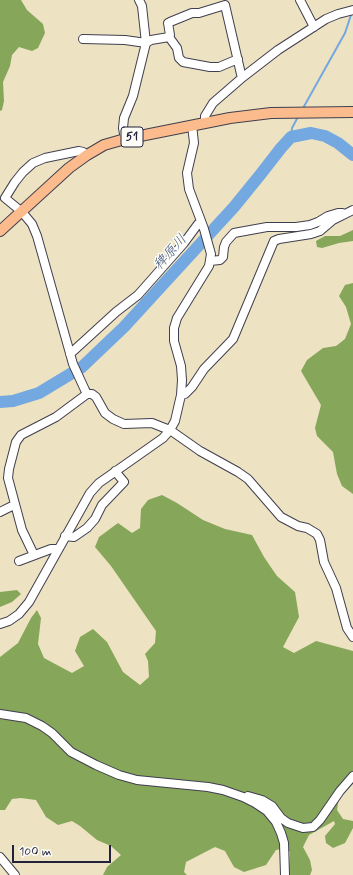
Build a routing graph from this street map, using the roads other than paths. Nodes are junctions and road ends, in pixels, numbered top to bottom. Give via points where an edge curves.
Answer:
1 (138, 0) edge
2 (300, 0) edge
3 (350, 11) edge
4 (314, 27) junction
5 (169, 37) junction
6 (83, 39) dead end
7 (146, 43) junction
8 (238, 59) junction
9 (243, 77) junction
10 (353, 112) edge
11 (205, 122) junction
12 (192, 125) junction
13 (125, 139) junction
14 (87, 155) junction
15 (353, 210) edge
16 (22, 212) junction
17 (343, 214) junction
18 (202, 225) junction
19 (0, 231) edge
20 (210, 261) junction
21 (70, 354) junction
22 (87, 394) junction
23 (181, 395) junction
24 (172, 426) junction
25 (115, 471) junction
26 (14, 505) junction
27 (0, 512) edge
28 (65, 536) junction
29 (58, 549) junction
30 (34, 555) junction
31 (19, 561) dead end
32 (0, 624) edge
33 (353, 637) edge
34 (0, 714) edge
35 (353, 776) edge
36 (243, 797) junction
37 (0, 857) edge
38 (15, 875) edge
39 (285, 875) edge

1 - 7 street via 142,6
2 - 4 street
3 - 4 street
4 - 9 street
5 - 7 street
5 - 8 street via 183,62 218,67
5 - 8 street via 168,23 192,13 225,5
6 - 7 street
7 - 13 street via 133,96 124,118
8 - 9 street
9 - 11 street via 213,103 205,116
10 - 11 main road, 51 via 272,113
11 - 12 main road, 51
12 - 13 main road, 51
12 - 18 street via 194,143 187,173 189,189
13 - 14 main road, 51 via 104,145
14 - 16 main road, 51
14 - 16 street via 79,151 45,158 23,172 5,198
15 - 17 street
16 - 19 main road, 51
16 - 21 street via 32,224 37,236
17 - 20 street via 328,216 310,225 267,227 234,233 226,242 223,257 215,262
17 - 23 street via 320,231 274,241 233,339 204,369 192,387
18 - 20 street via 210,247
18 - 21 street via 191,233 142,291
20 - 23 street via 177,318 174,328 174,341 181,366
21 - 22 street
22 - 24 street via 96,397 105,413 124,424 152,423
22 - 26 street via 56,418 22,435 16,442 8,478
23 - 24 street
24 - 25 street via 163,438
24 - 33 street via 200,452 248,479 281,517 317,534 347,628
25 - 28 street via 90,493
25 - 28 street via 124,482 102,505 87,528 74,537
26 - 27 street
26 - 30 street
28 - 29 street
29 - 30 street
29 - 32 street via 29,602 19,614
30 - 31 street
34 - 36 street via 26,718 42,726 71,752 119,775 137,780 208,787
35 - 36 street via 313,827 303,828 288,824 272,806 249,795
36 - 39 street via 267,812 276,822 284,843
37 - 38 street

